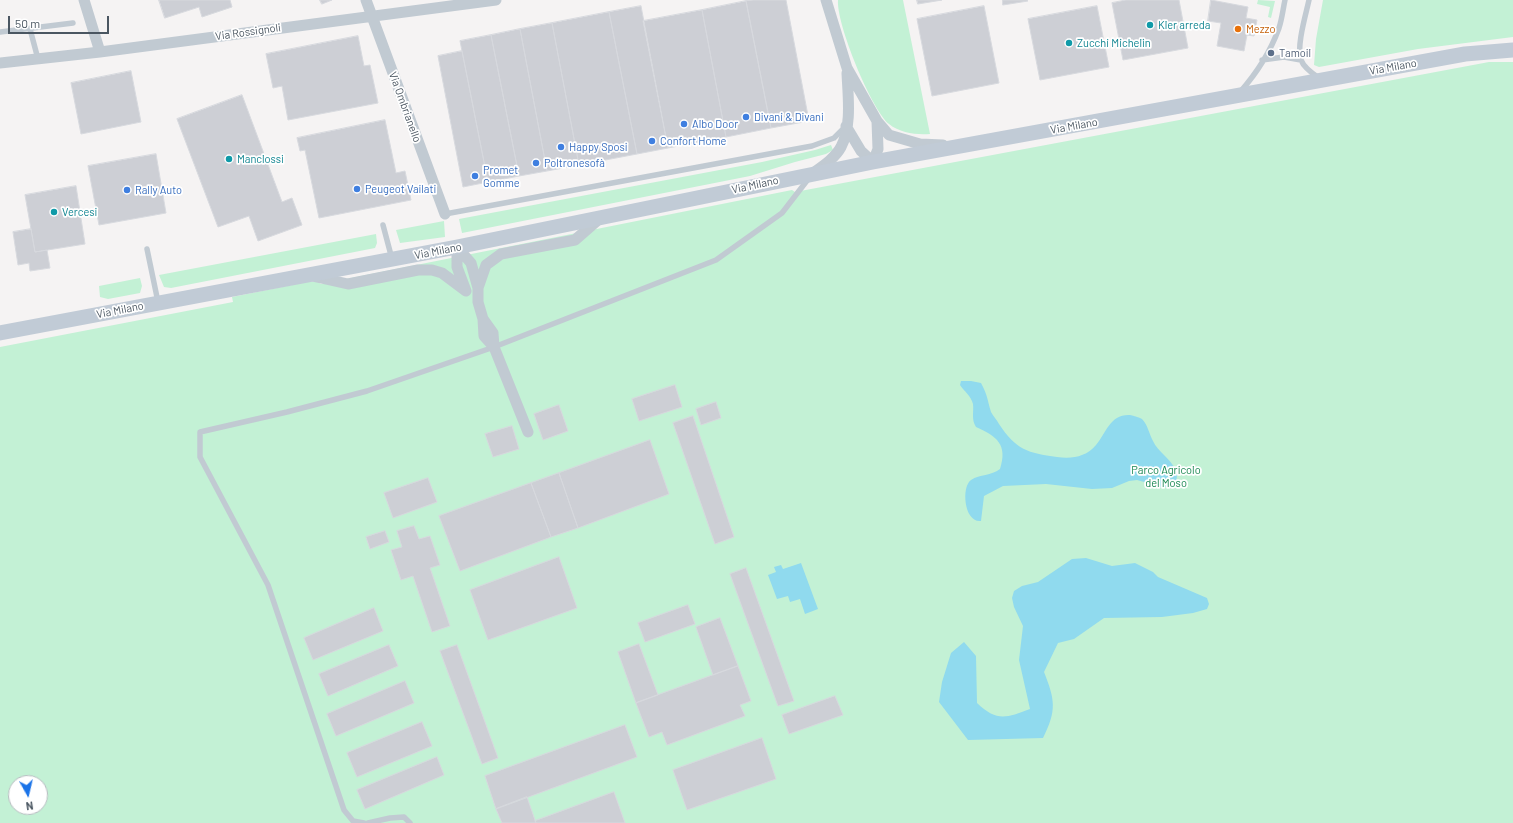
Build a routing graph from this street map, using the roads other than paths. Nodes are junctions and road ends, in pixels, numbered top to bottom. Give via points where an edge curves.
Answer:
1 (84, 0) edge
2 (366, 0) edge
3 (496, 0) edge
4 (826, 0) edge
5 (831, 0) edge
6 (1285, 0) edge
7 (1309, 0) edge
8 (372, 16) junction
9 (73, 23) dead end
10 (834, 26) junction
11 (30, 28) junction
12 (0, 32) edge
13 (1513, 50) edge
14 (100, 52) junction
15 (38, 59) junction
16 (1262, 60) junction
17 (1301, 60) junction
18 (0, 63) edge
19 (847, 68) junction
20 (1321, 80) junction
21 (1237, 96) junction
22 (877, 121) junction
23 (846, 126) junction
24 (961, 146) junction
25 (873, 162) junction
26 (813, 173) junction
27 (445, 214) joint
28 (600, 217) junction
29 (383, 225) dead end
30 (457, 247) junction
31 (147, 249) dead end
32 (393, 259) junction
33 (308, 275) junction
34 (478, 288) junction
35 (466, 291) junction
36 (478, 302) junction
37 (158, 303) junction
38 (0, 333) edge
39 (494, 347) junction
40 (528, 432) dead end
41 (364, 823) edge
42 (368, 823) edge
43 (410, 823) edge

1 - 14 street
2 - 8 street, Via Ombrianello
3 - 8 street, Via Rossignoli
4 - 10 street
5 - 10 street
6 - 16 lane via 1279,27
7 - 17 lane via 1301,38
8 - 14 street, Via Rossignoli
8 - 27 street, Via Ombrianello
9 - 11 lane
10 - 19 street
11 - 12 lane
11 - 15 lane
13 - 20 main road, Via Milano via 1465,54
14 - 15 street, Via Rossignoli
15 - 18 street, Via Rossignoli
16 - 17 lane via 1284,57
16 - 21 lane
17 - 20 lane via 1310,72
19 - 22 street
19 - 23 street via 849,109
20 - 21 main road, Via Milano
21 - 24 main road, Via Milano
22 - 24 street via 889,134 914,142
22 - 25 street via 878,149
23 - 25 street via 861,151
23 - 26 street via 840,147 828,162
23 - 27 lane via 834,138 812,146
24 - 25 main road, Via Milano
25 - 26 main road, Via Milano
26 - 28 main road, Via Milano
26 - 39 lane via 782,213 716,260
28 - 30 main road, Via Milano
28 - 34 street via 575,240 501,254 486,265
29 - 32 lane
30 - 32 main road, Via Milano
30 - 34 street via 471,263
30 - 35 street via 457,266
31 - 37 lane
32 - 33 main road, Via Milano
33 - 35 street via 348,284 418,270 432,270 442,273
33 - 37 main road, Via Milano
34 - 36 street
35 - 36 street
36 - 39 street via 484,319 484,336
37 - 38 main road, Via Milano
39 - 40 street
39 - 41 lane via 367,391 200,432 200,457 268,585 344,810 353,821
42 - 43 lane via 404,817

